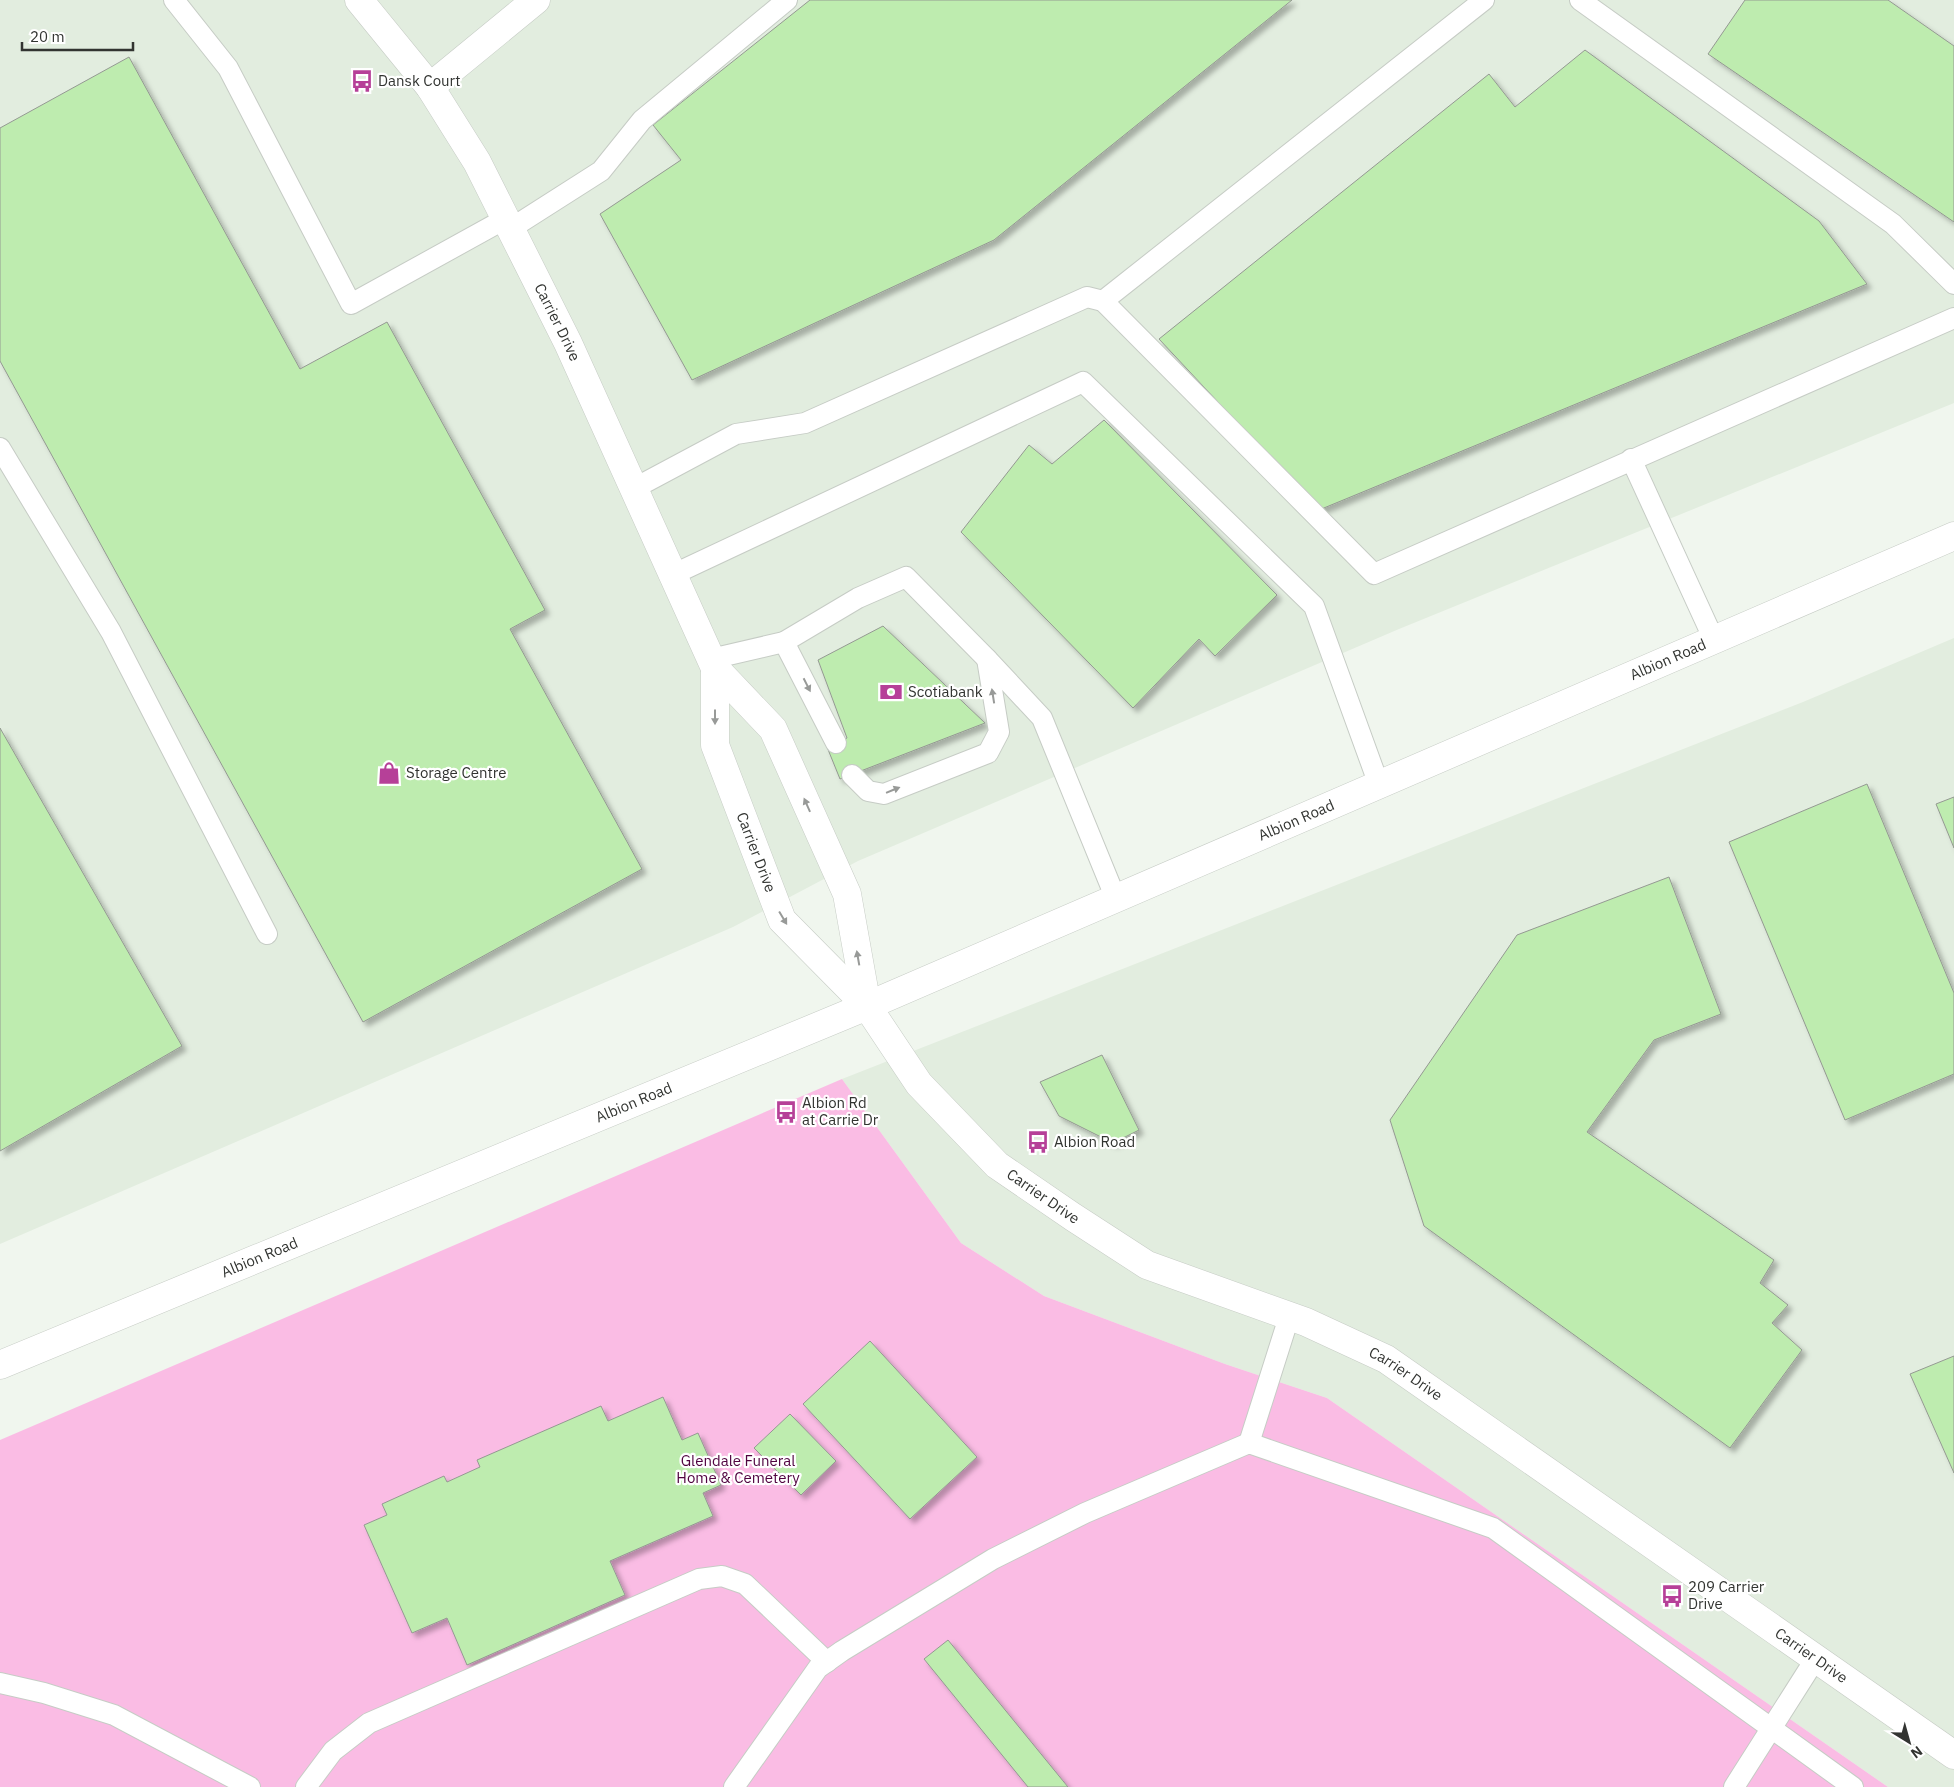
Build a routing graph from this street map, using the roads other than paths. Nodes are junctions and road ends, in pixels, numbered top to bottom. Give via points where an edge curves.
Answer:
1 (174, 0) edge
2 (359, 0) edge
3 (536, 0) edge
4 (787, 0) edge
5 (1484, 0) edge
6 (1580, 0) edge
7 (430, 87) junction
8 (508, 224) junction
9 (1954, 284) edge
10 (1103, 301) junction
11 (1954, 318) edge
12 (0, 448) edge
13 (1631, 459) junction
14 (633, 489) junction
15 (1954, 536) edge
16 (672, 575) junction
17 (1714, 640) junction
18 (784, 642) junction
19 (987, 659) junction
20 (713, 664) junction
21 (836, 743) dead end
22 (852, 775) dead end
23 (1379, 785) junction
24 (1116, 899) junction
25 (267, 934) dead end
26 (867, 1006) junction
27 (1289, 1317) junction
28 (0, 1364) edge
29 (1248, 1443) junction
30 (1816, 1658) junction
31 (827, 1662) junction
32 (0, 1683) edge
33 (1772, 1728) junction
34 (1954, 1755) edge
35 (250, 1787) edge
36 (306, 1787) edge
37 (734, 1787) edge
38 (1734, 1787) edge
39 (1853, 1787) edge

1 - 8 lane via 228,68 351,304
2 - 7 street, Carrier Drive
3 - 7 street
4 - 8 lane via 642,120 601,171
5 - 10 lane
6 - 9 lane via 1893,224
7 - 8 street, Carrier Drive via 477,162
8 - 14 street, Carrier Drive via 568,344
10 - 13 lane via 1374,574
10 - 14 lane via 1086,297 805,423 736,434
11 - 13 lane
12 - 25 lane via 111,632
13 - 17 lane
14 - 16 street, Carrier Drive
15 - 17 street, Albion Road
16 - 20 street, Carrier Drive
16 - 23 lane via 1083,382 1314,606
17 - 23 street, Albion Road
18 - 19 lane via 858,598 906,578
18 - 20 lane
18 -> 21 lane
22 -> 19 lane via 868,791 884,794 988,753 999,732
19 - 24 lane via 1042,718
26 -> 20 street, Carrier Drive via 847,894 773,729
20 -> 26 street, Carrier Drive via 715,744 782,920
23 - 24 street, Albion Road
24 - 26 street, Albion Road
26 - 27 street, Carrier Drive via 919,1084 997,1164 1147,1265
26 - 28 street, Albion Road
27 - 29 lane
27 - 30 street, Carrier Drive via 1386,1359
29 - 31 lane via 1085,1513 993,1559
29 - 33 lane via 1493,1528
30 - 33 lane
30 - 34 street, Carrier Drive
31 - 36 lane via 745,1584 722,1576 699,1579 369,1723 333,1751
31 - 37 lane via 818,1668
32 - 35 lane via 44,1692 114,1715
33 - 38 lane
33 - 39 lane

